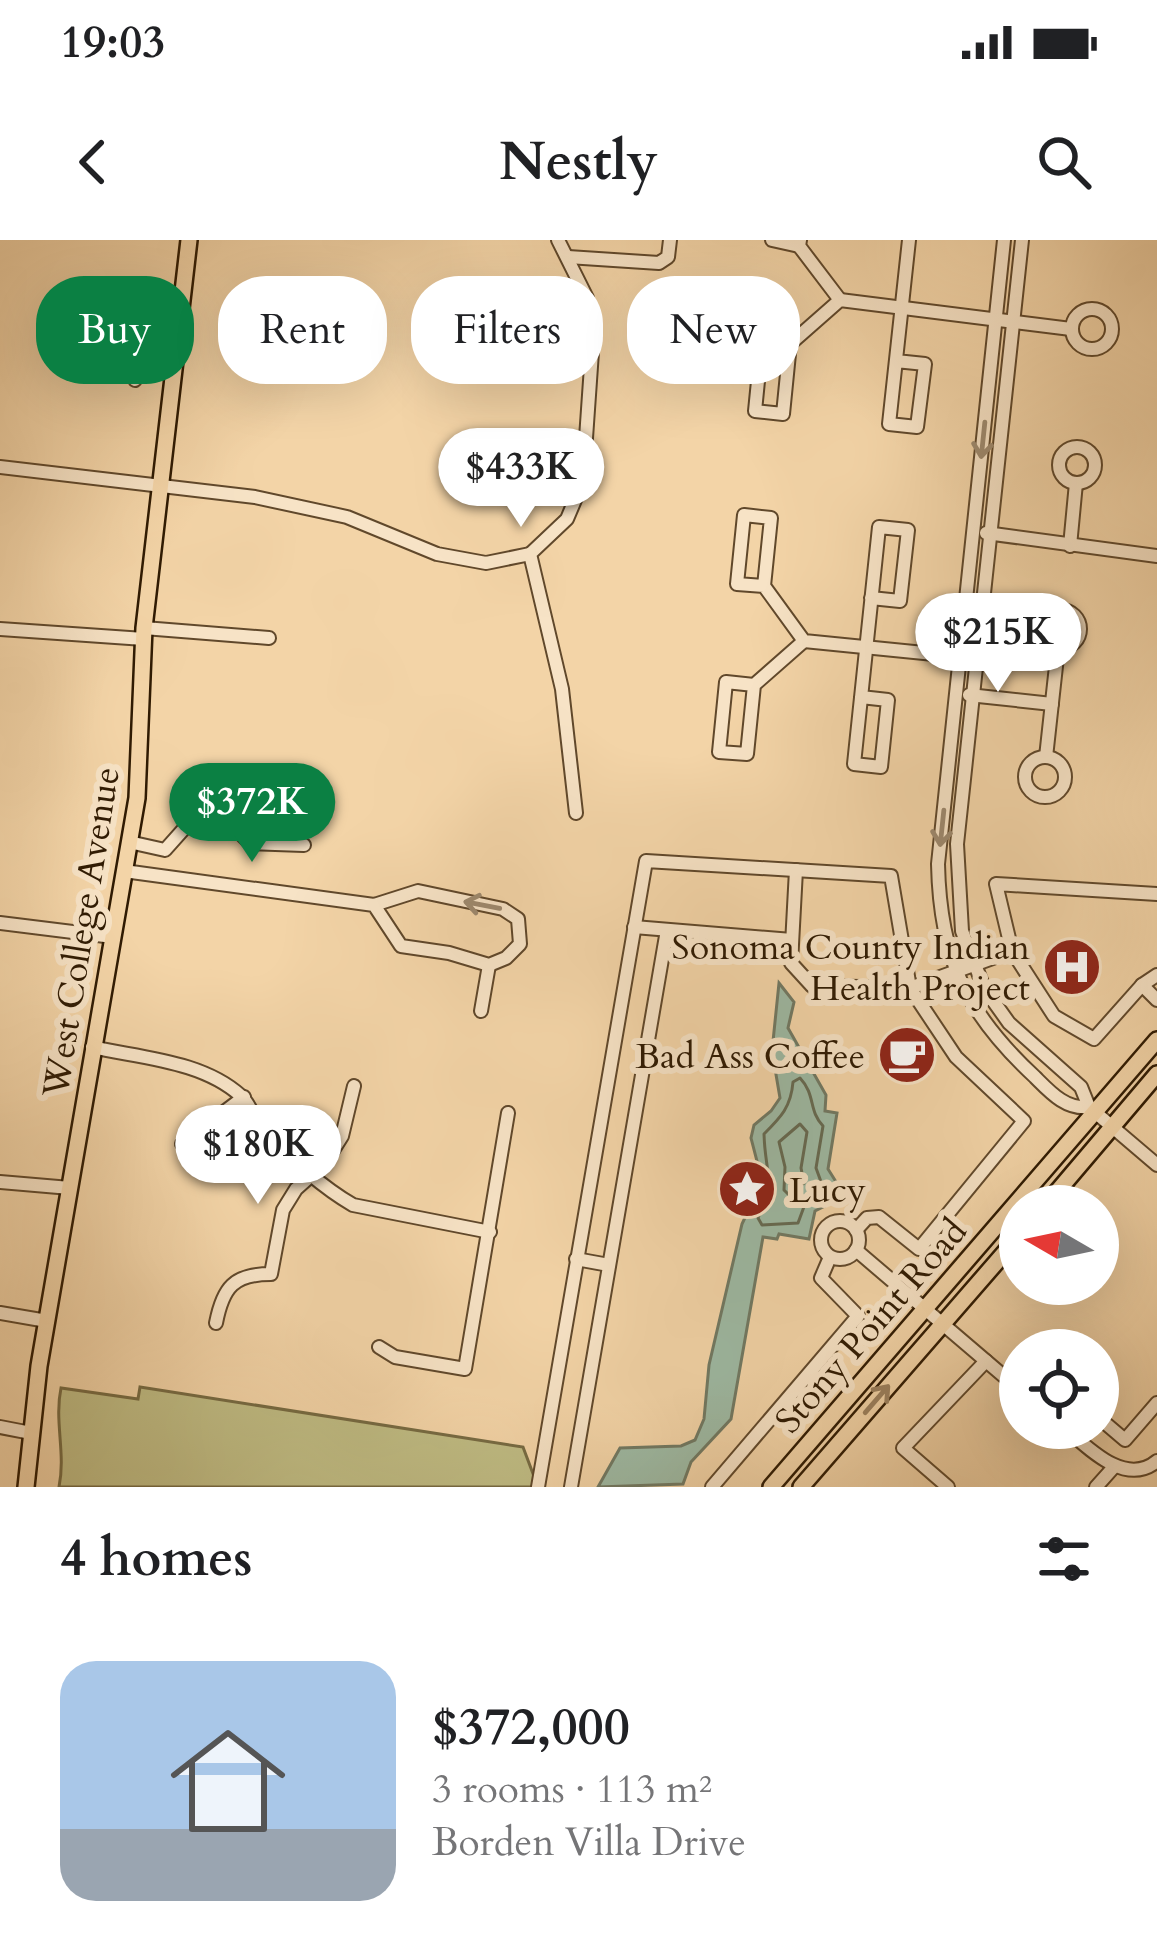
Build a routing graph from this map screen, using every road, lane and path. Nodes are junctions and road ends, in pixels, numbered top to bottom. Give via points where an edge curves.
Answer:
1 (189, 240) edge
2 (558, 240) edge
3 (670, 240) edge
4 (772, 240) edge
5 (908, 240) edge
6 (1004, 240) edge
7 (1022, 240) edge
8 (800, 243) edge
9 (568, 257) junction
10 (840, 300) junction
11 (901, 308) junction
12 (995, 320) junction
13 (1015, 322) junction
14 (1071, 329) dead end
15 (800, 335) edge
16 (790, 344) joint
17 (896, 361) junction
18 (0, 466) edge
19 (1076, 483) dead end
20 (160, 488) junction
21 (974, 532) junction
22 (993, 534) junction
23 (1070, 547) junction
24 (530, 554) junction
25 (1157, 556) edge
26 (764, 586) junction
27 (871, 598) junction
28 (0, 629) edge
29 (144, 634) junction
30 (269, 638) dead end
31 (804, 640) junction
32 (866, 647) junction
33 (1058, 648) dead end
34 (960, 657) junction
35 (977, 658) junction
36 (754, 685) junction
37 (956, 693) junction
38 (974, 695) junction
39 (861, 697) junction
40 (1052, 704) junction
41 (1046, 758) dead end
42 (575, 813) dead end
43 (130, 842) junction
44 (304, 845) dead end
45 (796, 870) junction
46 (124, 871) junction
47 (1157, 894) edge
48 (374, 905) junction
49 (0, 923) edge
50 (634, 927) junction
51 (667, 930) junction
52 (113, 937) junction
53 (793, 940) junction
54 (1012, 951) junction
55 (489, 965) junction
56 (973, 967) junction
57 (956, 974) junction
58 (1157, 975) edge
59 (1142, 985) junction
60 (910, 988) junction
61 (1157, 1000) edge
62 (481, 1011) dead end
63 (1157, 1040) edge
64 (92, 1047) junction
65 (1157, 1074) edge
66 (354, 1086) dead end
67 (244, 1097) junction
68 (1092, 1110) junction
69 (508, 1113) dead end
70 (1114, 1127) junction
71 (182, 1144) dead end
72 (1157, 1165) edge
73 (313, 1175) junction
74 (0, 1182) edge
75 (1064, 1185) edge
76 (70, 1187) junction
77 (856, 1230) junction
78 (490, 1232) junction
79 (856, 1250) junction
80 (830, 1257) junction
81 (576, 1259) junction
82 (999, 1259) edge
83 (609, 1265) junction
84 (924, 1309) junction
85 (0, 1313) edge
86 (47, 1321) junction
87 (215, 1323) dead end
88 (942, 1324) junction
89 (379, 1347) dead end
90 (986, 1361) junction
91 (999, 1372) edge
92 (1157, 1403) edge
93 (0, 1427) edge
94 (31, 1433) junction
95 (1119, 1434) edge
96 (1090, 1449) edge
97 (1154, 1465) edge
98 (1113, 1468) junction
99 (26, 1487) edge
100 (538, 1487) edge
101 (571, 1487) edge
102 (712, 1487) edge
103 (770, 1487) edge
104 (801, 1487) edge
105 (948, 1487) edge
106 (1096, 1487) edge
107 (1137, 1487) edge

1 - 20 main road, West College Avenue
2 - 9 street
3 - 9 street via 659,263
4 - 8 street
5 - 11 street
6 - 12 street
7 - 13 street
8 - 10 street
9 - 24 street via 587,298 592,352 583,481 567,519
10 - 11 street
10 - 15 street
11 - 12 street
11 - 17 street
12 - 13 street
12 -> 21 street
13 - 14 street
13 - 22 street
16 - 16 street via 783,414 754,411 762,341
17 - 17 street via 889,424 917,427 925,364
18 - 20 street
19 - 23 street
20 - 24 street via 347,517 486,563
20 - 29 main road, West College Avenue
21 - 22 street
21 - 34 street
22 - 23 street
22 - 35 street
23 - 25 street
24 - 42 street via 562,689
26 - 26 street via 737,584 744,515 771,518
26 - 31 street
27 - 27 street via 879,526 908,530 900,601
27 - 32 street
28 - 29 street
29 - 30 street
29 - 43 main road, West College Avenue
31 - 32 street
31 - 36 street
32 - 34 street
32 - 39 street
33 - 40 street
34 - 35 street
34 - 37 street
35 - 38 street
36 - 36 street via 726,682 719,752 747,754
37 - 38 street
37 -> 57 street via 938,865
38 - 40 street
38 - 56 street via 957,844 962,931
39 - 39 street via 854,764 881,767 888,700
40 - 41 street
43 - 44 street via 164,850 194,822 232,825 250,842
43 - 46 main road, West College Avenue
45 - 50 street via 646,861
45 - 53 street
45 - 60 street via 891,876
46 - 48 street
46 - 52 main road, West College Avenue
47 - 54 street via 996,884
48 - 55 street via 401,946
55 -> 48 street via 520,944 518,919 502,909 418,891
49 - 52 street
50 - 51 street
50 - 81 street
51 - 53 street
51 - 83 street
52 - 64 main road, West College Avenue
53 - 60 street via 791,963 812,986
54 - 56 street
54 - 59 street via 1054,1016 1094,1040
55 - 62 street
56 - 57 street
56 - 68 street via 1009,1023 1081,1088
57 - 60 street
57 - 68 street via 976,1015 1024,1067 1064,1103
58 - 59 street
59 - 61 street
60 - 77 street via 956,1057 1024,1121 919,1249 879,1217
63 - 68 main road, Stony Point Road
64 - 67 street via 201,1071
64 - 76 main road, West College Avenue
65 - 70 main road
66 - 73 street via 342,1136
67 - 71 street
67 - 73 street via 257,1122
68 - 70 street
68 - 84 main road, Stony Point Road
69 - 78 street
70 - 72 street
70 - 75 main road
73 - 78 street via 353,1205
73 - 87 street via 283,1210 271,1274 231,1285
74 - 76 street
76 - 86 main road, West College Avenue
77 - 79 street
77 - 80 street via 841,1221 825,1228 821,1246
78 - 89 street via 465,1369
79 - 80 street
79 - 84 street
80 - 102 street via 821,1278 858,1316
81 - 83 street
81 - 100 street
82 - 88 main road, Stony Point Road
83 - 101 street
84 - 88 street
84 - 103 main road, Stony Point Road
85 - 86 street
86 - 94 main road, West College Avenue
88 - 90 street
104 -> 88 main road, Stony Point Road
90 - 91 street
90 - 105 street via 903,1448
92 - 95 street via 1125,1439
93 - 94 street
94 - 99 main road, West College Avenue
96 - 98 street
97 - 98 street via 1129,1474
97 - 107 street
98 - 106 street

